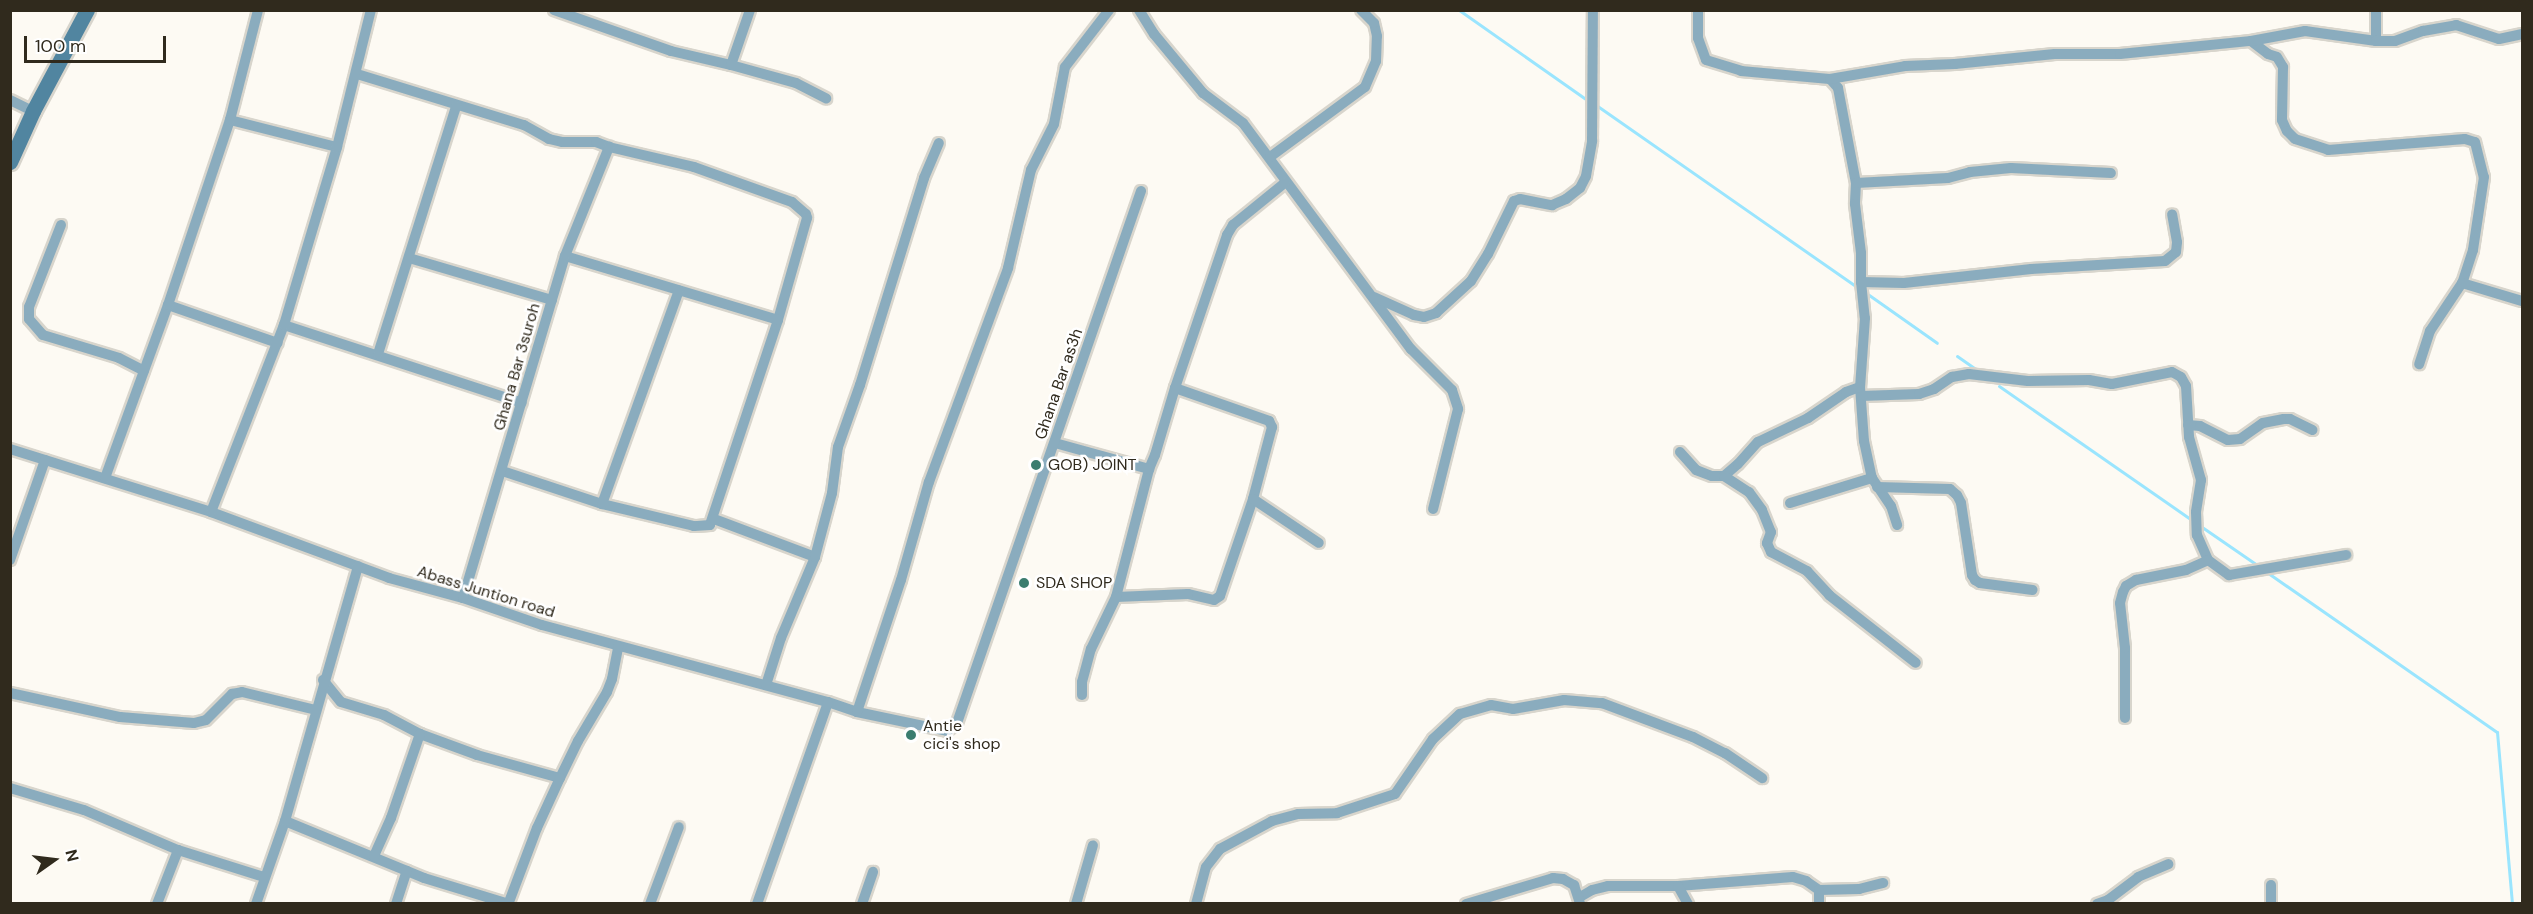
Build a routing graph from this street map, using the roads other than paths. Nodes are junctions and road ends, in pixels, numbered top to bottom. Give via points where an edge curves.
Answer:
1 (87, 10) edge
2 (258, 10) edge
3 (371, 10) edge
4 (554, 10) edge
5 (750, 10) edge
6 (1109, 10) edge
7 (1139, 10) edge
8 (1361, 10) edge
9 (1593, 10) edge
10 (1698, 10) edge
11 (2376, 10) edge
12 (2523, 34) edge
13 (2276, 37) junction
14 (2251, 41) junction
15 (2376, 41) junction
16 (2277, 57) junction
17 (731, 65) junction
18 (357, 74) junction
19 (1830, 79) junction
20 (826, 98) dead end
21 (10, 99) edge
22 (456, 106) junction
23 (33, 111) junction
24 (230, 120) junction
25 (939, 143) dead end
26 (337, 147) junction
27 (609, 147) junction
28 (1270, 157) junction
29 (10, 162) edge
30 (2110, 173) dead end
31 (1286, 182) junction
32 (1856, 183) junction
33 (1140, 191) dead end
34 (2172, 214) dead end
35 (61, 225) dead end
36 (565, 256) junction
37 (409, 258) junction
38 (1861, 282) junction
39 (2462, 283) junction
40 (679, 290) junction
41 (1374, 297) junction
42 (552, 300) junction
43 (2523, 302) edge
44 (168, 305) junction
45 (778, 320) junction
46 (284, 325) junction
47 (278, 343) junction
48 (378, 354) junction
49 (2419, 364) dead end
50 (144, 371) junction
51 (1175, 388) junction
52 (1861, 392) junction
53 (522, 403) junction
54 (2188, 425) junction
55 (2313, 430) dead end
56 (1055, 443) junction
57 (10, 449) edge
58 (1680, 452) dead end
59 (45, 460) junction
60 (1149, 469) junction
61 (502, 471) junction
62 (1724, 476) junction
63 (105, 478) junction
64 (1874, 482) junction
65 (1252, 499) junction
66 (1790, 503) dead end
67 (602, 504) junction
68 (1433, 509) dead end
69 (211, 512) junction
70 (714, 519) junction
71 (1897, 525) dead end
72 (1319, 543) dead end
73 (2346, 555) dead end
74 (815, 557) junction
75 (10, 560) edge
76 (2208, 560) junction
77 (358, 566) junction
78 (2033, 590) dead end
79 (1116, 597) junction
80 (463, 598) junction
81 (618, 647) junction
82 (1916, 663) dead end
83 (323, 680) junction
84 (766, 685) junction
85 (10, 693) edge
86 (1082, 695) dead end
87 (828, 702) junction
88 (316, 710) junction
89 (857, 712) junction
90 (2125, 718) dead end
91 (957, 723) joint
92 (420, 734) junction
93 (560, 778) junction
94 (1762, 778) dead end
95 (10, 788) edge
96 (285, 821) junction
97 (679, 827) dead end
98 (1093, 845) dead end
99 (178, 850) junction
100 (374, 856) junction
101 (2168, 864) dead end
102 (407, 871) junction
103 (873, 872) dead end
104 (264, 877) junction
105 (1883, 884) dead end
106 (2271, 885) dead end
107 (1678, 886) junction
108 (1819, 890) junction
109 (1580, 900) edge
110 (157, 903) edge
111 (256, 903) edge
112 (396, 903) edge
113 (509, 903) edge
114 (650, 903) edge
115 (757, 903) edge
116 (862, 903) edge
117 (1076, 903) edge
118 (1196, 903) edge
119 (1466, 903) edge
120 (1688, 903) edge
121 (1820, 903) edge
122 (2097, 903) edge
123 (2271, 903) edge

1 - 23 street
2 - 24 street
3 - 18 street
4 - 17 street via 671,51
5 - 17 street
6 - 89 street via 1065,67 1054,124 1031,170 1008,268 929,482
7 - 28 street via 1203,93 1243,123
8 - 28 street via 1374,23 1377,36 1376,61 1365,87
9 - 41 street via 1592,141 1580,188 1552,205 1514,201 1471,280 1436,313 1414,315
10 - 19 street via 1698,38 1706,60 1742,71
11 - 15 street
12 - 15 street via 2499,39 2456,25 2423,31 2395,42
13 - 14 street
13 - 15 street via 2305,31
13 - 16 street
14 - 16 street
14 - 19 street via 2100,56 2055,54 1913,65
16 - 39 street via 2283,67 2282,120 2295,139 2328,150 2465,139 2475,142 2484,177 2483,190 2473,250
17 - 20 street via 796,83
18 - 22 street
18 - 26 street
19 - 32 street via 1838,88
21 - 23 street
22 - 27 street via 524,125 549,139 596,141
22 - 37 street
23 - 29 street
24 - 26 street
24 - 44 street
25 - 74 street via 924,178 838,447 832,493
26 - 46 street
27 - 36 street, Ghana Bar 3suroh
27 - 45 street via 694,167 801,207 807,218
28 - 31 street
30 - 32 street via 2011,168 1948,178
31 - 41 street
31 - 51 street via 1227,234
32 - 38 street
33 - 56 street, Ghana Bar as3h
34 - 38 street via 2176,252 2165,261 2031,268 1904,283
35 - 50 street via 29,307 29,319 43,335 119,358
36 - 40 street
36 - 42 street, Ghana Bar 3suroh
37 - 42 street
37 - 48 street
38 - 52 street via 1865,318
39 - 43 street
39 - 49 street via 2430,331
40 - 45 street
40 - 67 street
41 - 68 street via 1411,349 1452,390 1456,399 1458,410
42 - 53 street, Ghana Bar 3suroh
44 - 47 street
44 - 50 street
45 - 70 street
46 - 47 street
46 - 48 street
47 - 69 street
48 - 53 street
50 - 63 street
51 - 60 street
51 - 65 street via 1269,422 1272,428
52 - 54 street via 1919,394 1952,377 1969,374 2112,384 2172,372 2181,376 2186,386
52 - 62 street via 1846,392 1808,418 1758,441
52 - 64 street via 1864,441
53 - 61 street, Ghana Bar 3suroh
54 - 55 street via 2200,426 2228,440 2240,439 2263,423 2284,418
54 - 76 street via 2201,480 2197,535
56 - 60 street
56 - 91 street, Ghana Bar as3h
57 - 59 street, Abass Juntion road
58 - 62 street via 1696,470
59 - 63 street, Abass Juntion road
59 - 75 street
60 - 79 street
61 - 67 street
61 - 80 street, Ghana Bar 3suroh
62 - 82 street via 1749,492 1762,510 1771,532 1767,543 1771,552 1807,571 1829,595
63 - 69 street, Abass Juntion road
64 - 66 street
64 - 71 street via 1891,506
64 - 78 street via 1950,489 1961,503 1975,580
65 - 72 street
65 - 79 street via 1220,596 1214,600 1188,594
67 - 70 street via 704,528
69 - 77 street, Abass Juntion road
70 - 74 street
73 - 76 street via 2229,575
74 - 84 street
76 - 90 street via 2186,570 2136,580 2122,592
77 - 80 street, Abass Juntion road
77 - 83 street
79 - 86 street via 1091,650
80 - 81 street, Abass Juntion road
81 - 84 street, Abass Juntion road
81 - 93 street via 607,692
83 - 88 street
83 - 92 street via 340,702 384,716
84 - 87 street, Abass Juntion road
85 - 88 street via 120,717 194,723 206,720 232,694 242,692
87 - 89 street, Abass Juntion road
87 - 115 street
88 - 96 street
89 - 91 street, Abass Juntion road via 942,732
92 - 93 street
92 - 100 street
93 - 113 street
94 - 118 street via 1693,737 1602,703 1564,700 1513,709 1491,705 1460,714 1433,739 1395,794 1337,813 1298,814 1272,821 1220,849 1206,867
95 - 99 street via 84,810
96 - 100 street
96 - 104 street
97 - 114 street
98 - 117 street
99 - 104 street
99 - 110 street
100 - 102 street
101 - 122 street via 2138,877 2108,900
102 - 112 street
102 - 113 street
103 - 116 street
104 - 111 street
105 - 108 street
106 - 123 street
107 - 108 street via 1793,877
107 - 109 street via 1608,886 1592,890
107 - 120 street
108 - 121 street
109 - 119 street via 1570,882 1553,878

